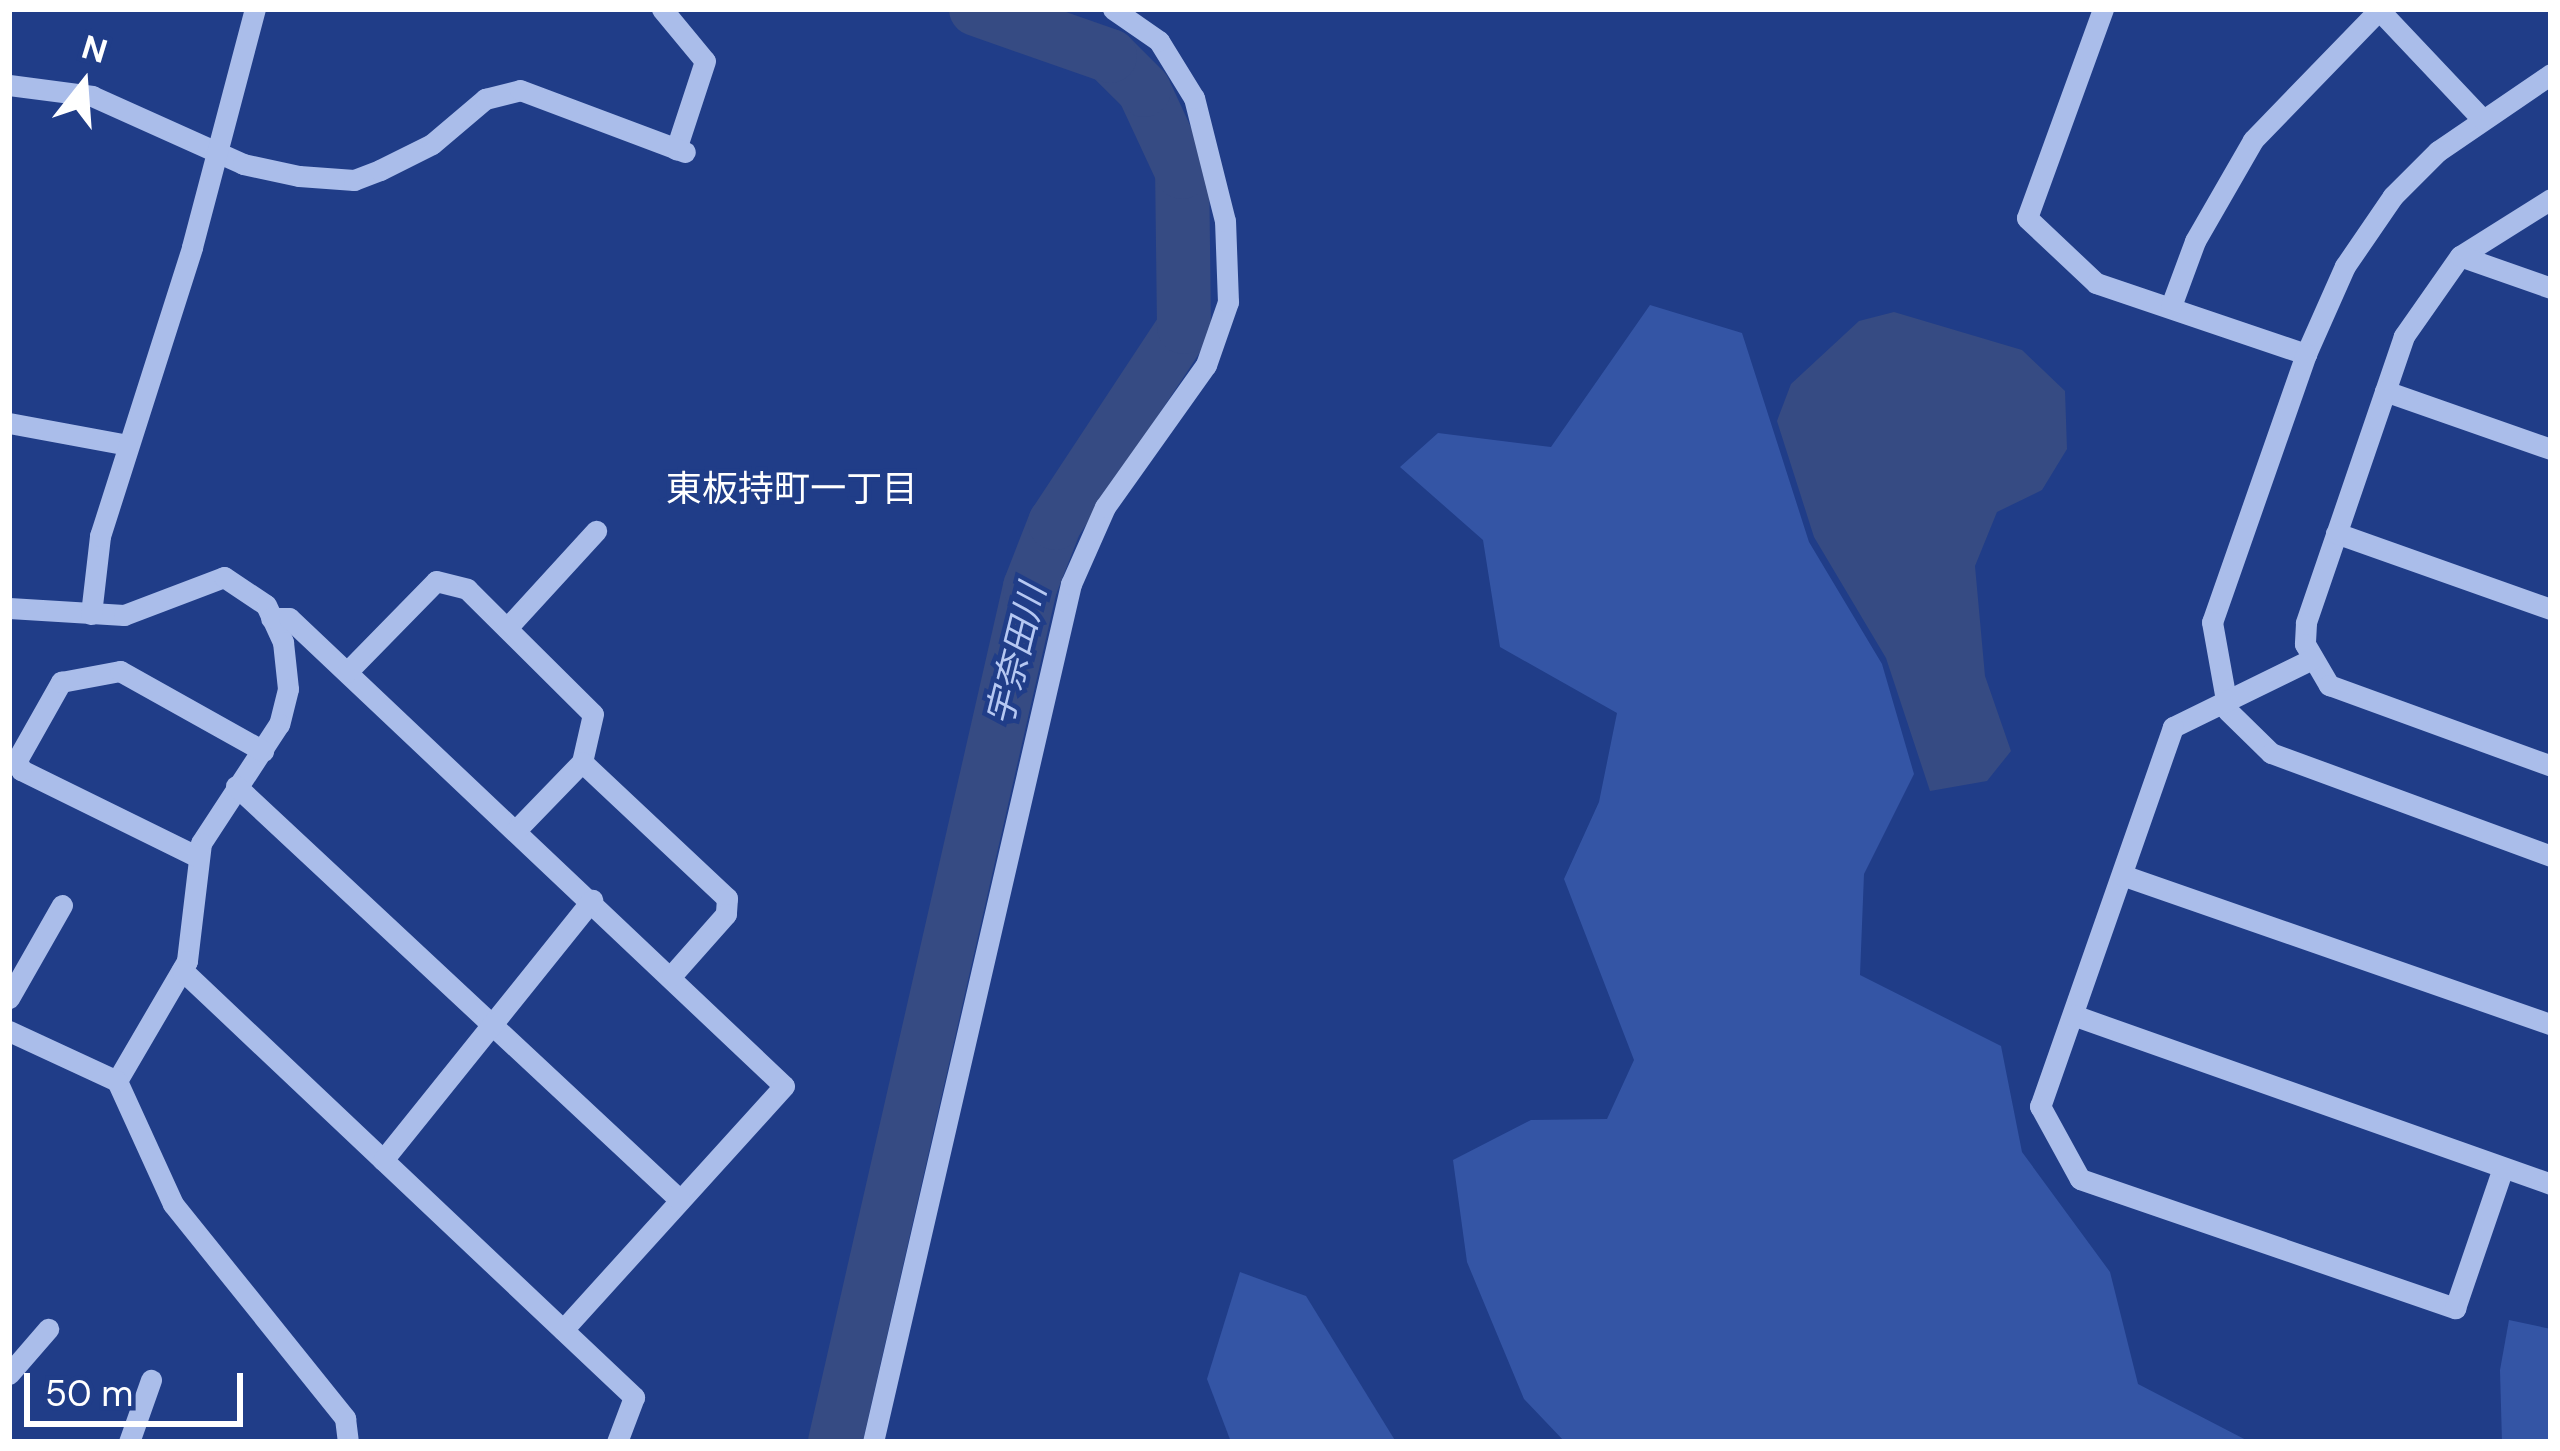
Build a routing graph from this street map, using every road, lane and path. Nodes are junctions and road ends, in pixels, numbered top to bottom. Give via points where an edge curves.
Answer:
1 (255, 9) edge
2 (662, 9) edge
3 (1113, 9) edge
4 (2103, 9) edge
5 (2551, 74) edge
6 (9, 86) edge
7 (2481, 118) junction
8 (214, 149) junction
9 (2551, 200) edge
10 (2460, 256) junction
11 (2551, 288) edge
12 (2171, 306) junction
13 (2306, 354) junction
14 (2385, 392) junction
15 (9, 423) edge
16 (128, 445) junction
17 (2551, 449) edge
18 (596, 531) dead end
19 (2336, 533) junction
20 (9, 608) edge
21 (2551, 609) edge
22 (91, 614) junction
23 (272, 618) junction
24 (506, 628) junction
25 (2312, 659) junction
26 (346, 672) junction
27 (2224, 699) junction
28 (262, 751) junction
29 (582, 762) junction
30 (2551, 766) edge
31 (236, 786) junction
32 (516, 830) junction
33 (198, 856) junction
34 (2551, 856) edge
35 (2122, 874) junction
36 (592, 900) junction
37 (62, 905) dead end
38 (182, 970) junction
39 (672, 975) junction
40 (9, 998) edge
41 (2073, 1016) junction
42 (492, 1024) junction
43 (2551, 1024) edge
44 (9, 1031) edge
45 (117, 1081) junction
46 (383, 1160) junction
47 (2504, 1168) junction
48 (2551, 1184) edge
49 (680, 1200) junction
50 (48, 1329) dead end
51 (563, 1330) junction
52 (9, 1374) edge
53 (151, 1380) dead end
54 (129, 1442) edge
55 (348, 1442) edge
56 (617, 1442) edge
57 (872, 1442) edge

1 - 8 street
2 - 8 street via 705,61 681,151 520,90 485,99 432,144 354,179 256,167
3 - 57 street via 1159,41 1194,98 1221,199 1228,302 1206,365 1105,507 1071,584
4 - 12 street via 2027,218 2096,283
5 - 7 street
6 - 8 street via 92,97
7 - 12 street via 2379,10 2253,140 2194,241
7 - 13 street via 2381,211 2345,266
8 - 16 street via 192,247
9 - 10 street
10 - 11 street
10 - 14 street via 2423,302
12 - 13 street
13 - 27 street via 2212,622
14 - 17 street
14 - 19 street
15 - 16 street
16 - 22 street via 100,536
18 - 24 street
19 - 21 street
19 - 25 street via 2306,623
20 - 22 street
22 - 23 street via 124,615 224,577 246,586
23 - 26 street via 289,617
23 - 28 street via 288,689
24 - 26 street via 467,589 436,581
24 - 29 street via 593,714
25 - 27 street
25 - 30 street via 2330,685 2350,695
26 - 32 street
27 - 34 street via 2271,754
27 - 35 street via 2174,727
28 - 31 street
28 - 33 street via 120,671 62,682 17,760 21,770
29 - 32 street
29 - 39 street via 727,898 726,914
31 - 33 street
31 - 42 street
32 - 36 street
33 - 38 street
35 - 41 street
35 - 43 street
36 - 39 street
36 - 42 street
37 - 40 street
38 - 45 street
38 - 46 street
39 - 49 street via 784,1086
41 - 47 street
41 - 47 street via 2039,1106 2080,1179 2455,1308
42 - 46 street
42 - 49 street
44 - 45 street
45 - 55 street via 173,1204 345,1418
46 - 51 street
47 - 48 street
49 - 51 street
50 - 52 street
51 - 56 street via 634,1397
53 - 54 street

